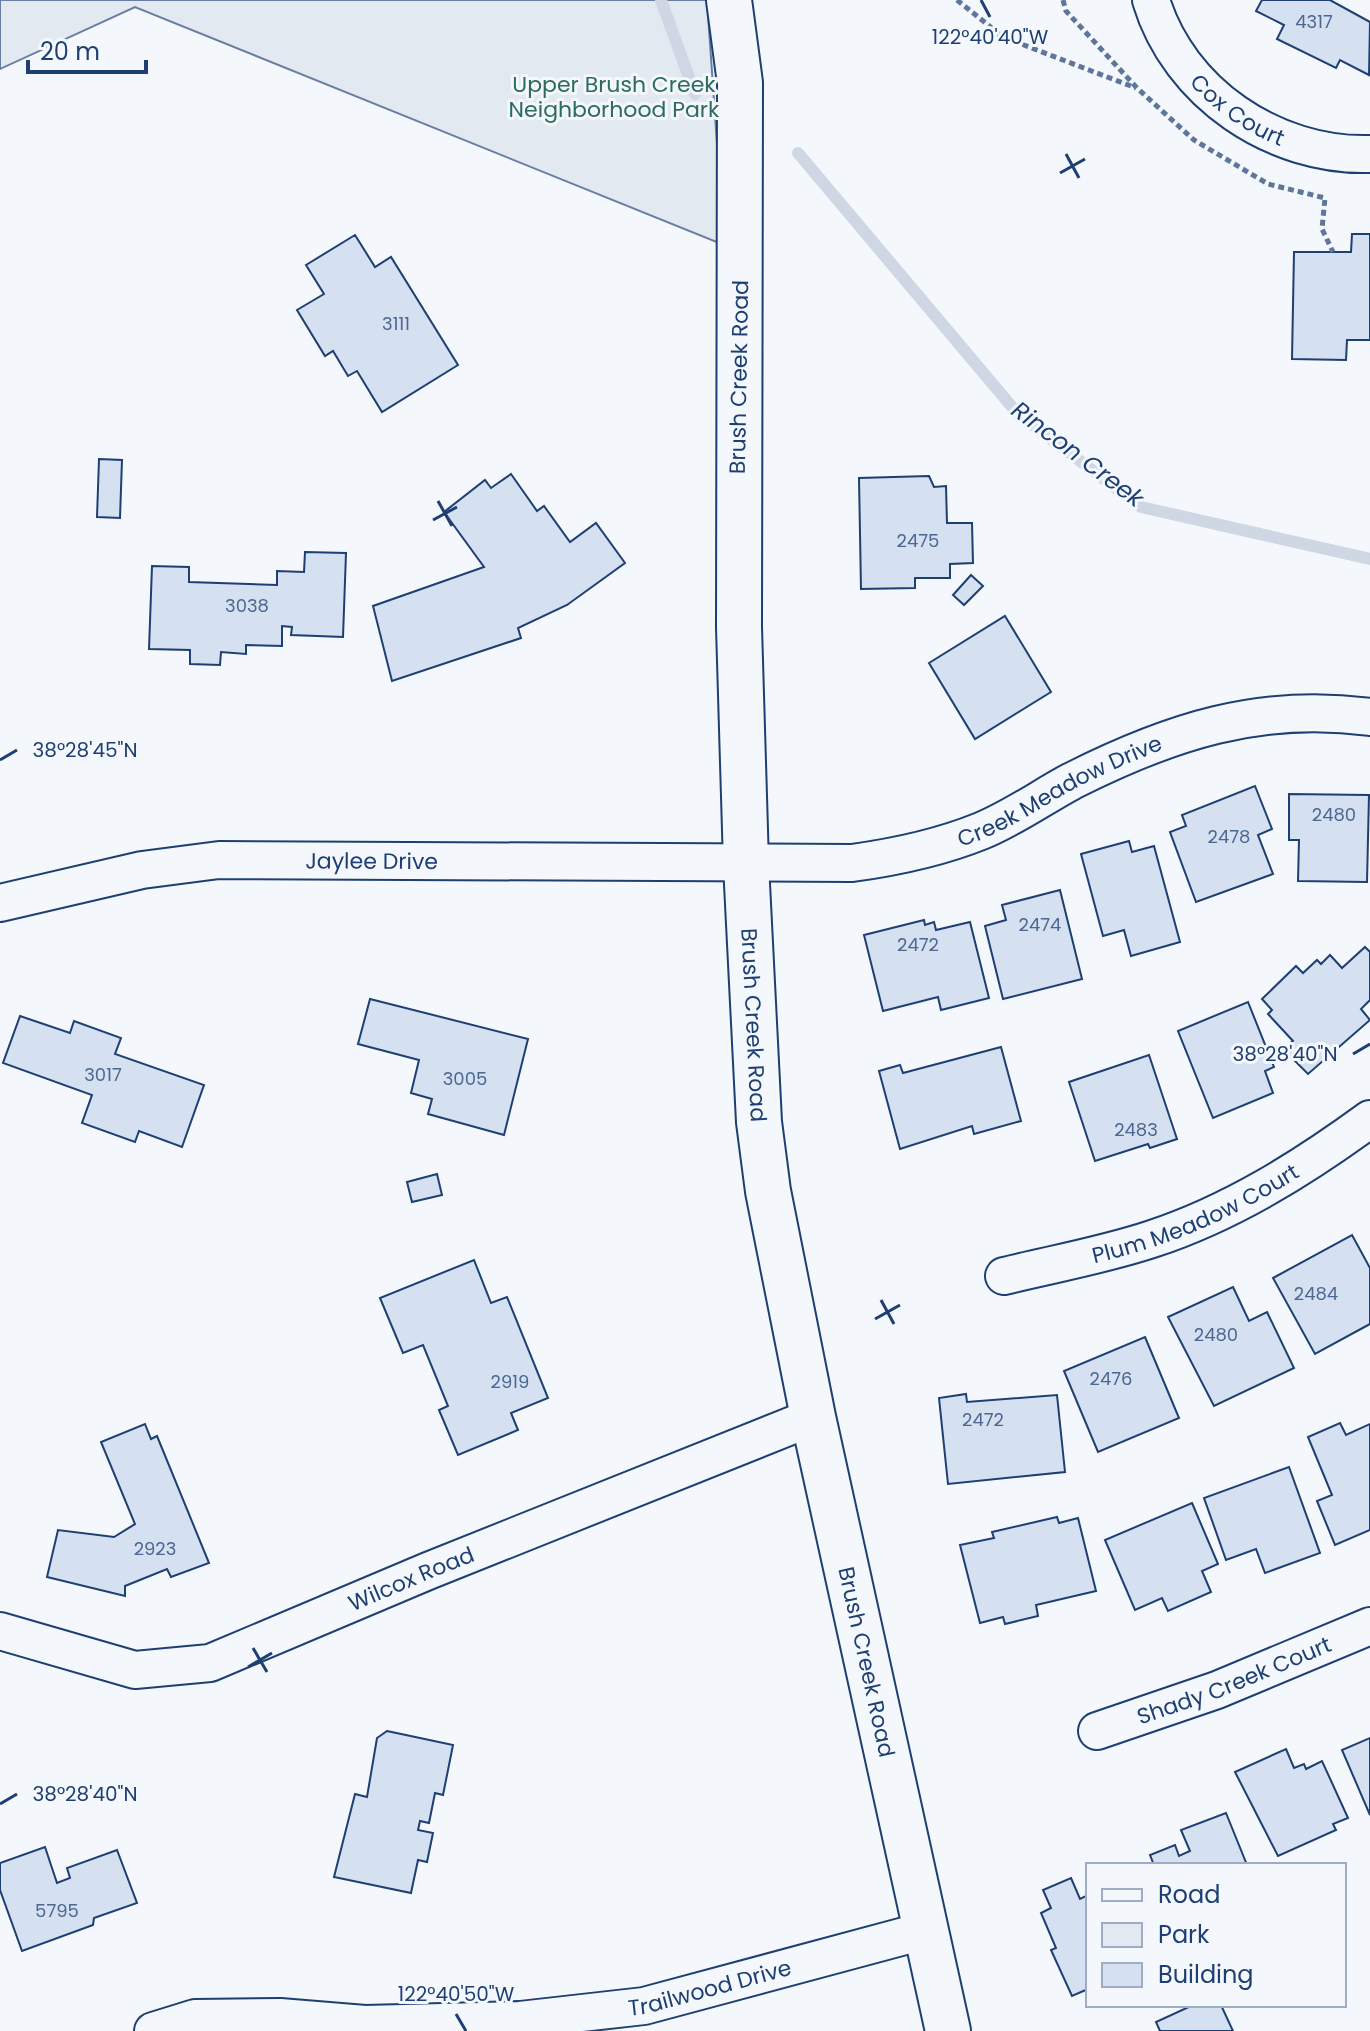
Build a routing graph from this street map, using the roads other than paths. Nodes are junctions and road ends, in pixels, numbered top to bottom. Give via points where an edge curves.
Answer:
1 (729, 0) edge
2 (1151, 0) edge
3 (1370, 154) edge
4 (1370, 717) edge
5 (746, 864) junction
6 (0, 903) edge
7 (1370, 1119) edge
8 (1004, 1276) dead end
9 (813, 1417) junction
10 (1370, 1626) edge
11 (0, 1631) edge
12 (1097, 1731) dead end
13 (927, 1930) junction
14 (153, 2031) edge
15 (948, 2031) edge

1 - 5 street, Brush Creek Road via 740,83 738,476
2 - 3 street, Cox Court via 1178,60 1224,107 1290,143 1340,155
4 - 5 street, Creek Meadow Drive via 1287,712 1188,730 1140,748 985,829 943,845 852,863
5 - 6 street, Jaylee Drive via 219,860 142,870
5 - 9 street, Brush Creek Road via 764,1163
7 - 8 street, Plum Meadow Court via 1315,1159 1201,1220 1151,1239
9 - 11 street, Wilcox Road via 210,1663 135,1670
9 - 13 street, Brush Creek Road
10 - 12 street, Shady Creek Court via 1205,1695
13 - 14 street, Trailwood Drive via 644,2006 520,2020 381,2024 195,2018
13 - 15 street, Brush Creek Road

